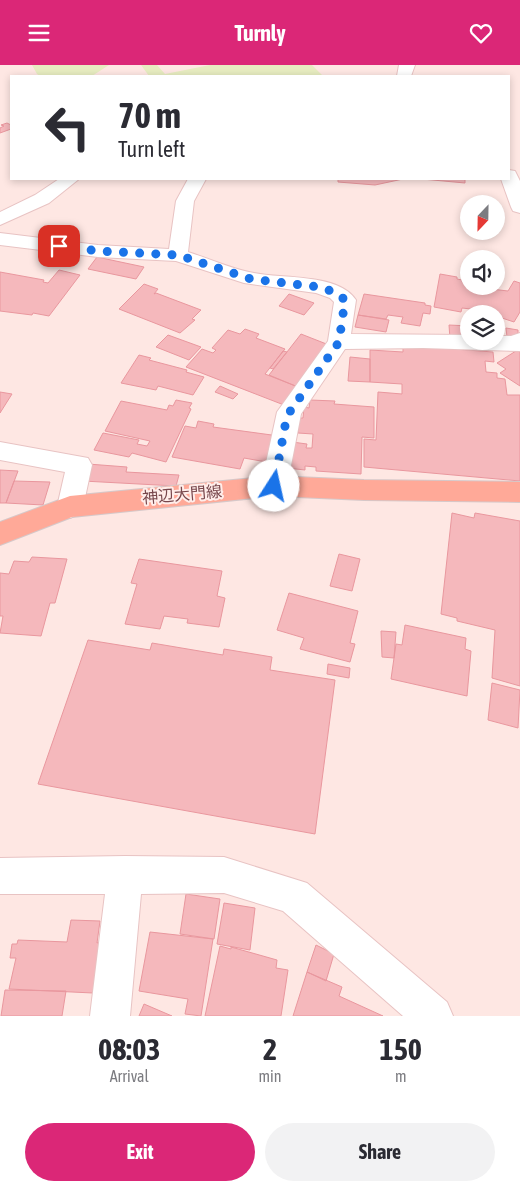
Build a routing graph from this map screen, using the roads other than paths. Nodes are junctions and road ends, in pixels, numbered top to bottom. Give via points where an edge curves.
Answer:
1 (510, 178) edge
2 (69, 180) edge
3 (196, 180) edge
4 (520, 207) edge
5 (0, 219) edge
6 (0, 239) edge
7 (178, 255) junction
8 (520, 340) edge
9 (339, 342) junction
10 (0, 451) edge
11 (274, 486) junction
12 (520, 492) edge
13 (70, 507) junction
14 (0, 534) edge
15 (125, 874) junction
16 (0, 876) edge
17 (110, 1016) edge
18 (433, 1016) edge

1 - 4 street
2 - 5 street via 42,199
3 - 7 street via 185,201
6 - 7 street via 98,251
7 - 9 street via 251,279 319,287 337,293 345,300
8 - 9 street via 517,344
9 - 11 street via 289,413
10 - 13 street via 79,465
11 - 12 main road, 神辺大門線
11 - 13 main road, 神辺大門線
13 - 14 main road, 神辺大門線
15 - 16 street
15 - 17 street
15 - 18 street via 224,875 294,896

